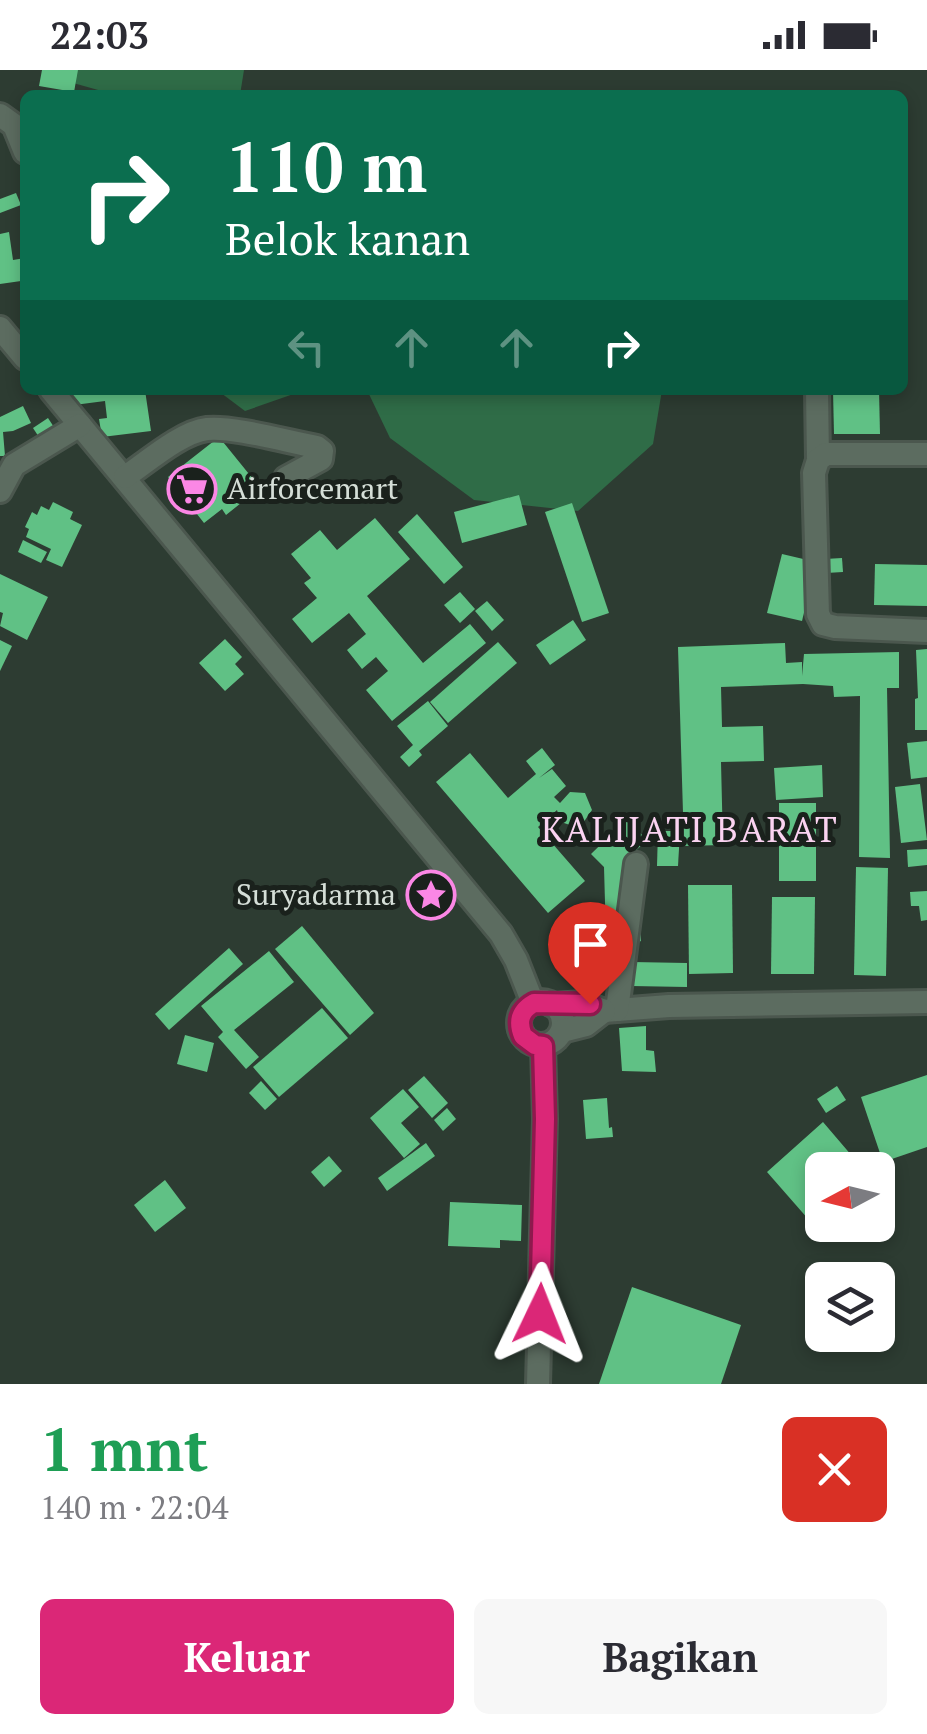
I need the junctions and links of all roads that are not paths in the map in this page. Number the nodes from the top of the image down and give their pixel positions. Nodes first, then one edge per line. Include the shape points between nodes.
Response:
1 (0, 115) edge
2 (20, 140) edge
3 (0, 328) edge
4 (20, 352) edge
5 (55, 395) edge
6 (817, 395) edge
7 (80, 425) junction
8 (927, 454) edge
9 (818, 460) junction
10 (125, 478) junction
11 (286, 478) dead end
12 (0, 492) edge
13 (927, 631) edge
14 (636, 864) dead end
15 (927, 1002) edge
16 (543, 1004) junction
17 (611, 1010) junction
18 (552, 1038) junction
19 (538, 1384) edge

1 - 2 street
3 - 4 street
5 - 7 street
6 - 9 street
7 - 10 street
7 - 12 street via 14,466
8 - 9 street via 826,454
9 - 13 street via 823,624
10 - 11 street via 204,429 322,452 321,459
10 - 16 street via 502,934
14 - 17 street
15 - 17 street
16 - 17 street via 584,1002
16 - 18 street via 563,1019
16 - 18 street via 522,1013 520,1028 528,1041
17 - 18 street
18 - 19 street

